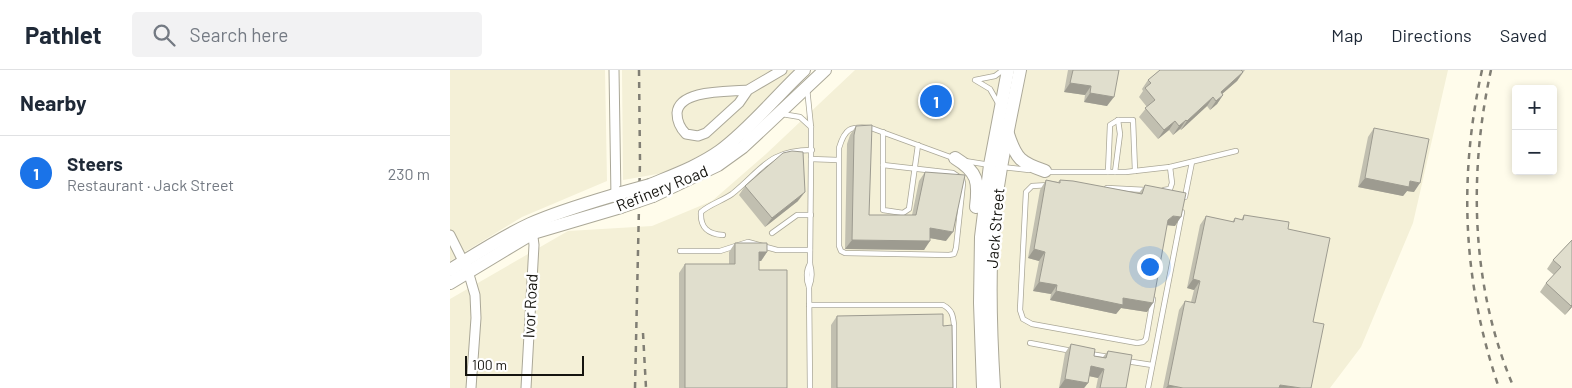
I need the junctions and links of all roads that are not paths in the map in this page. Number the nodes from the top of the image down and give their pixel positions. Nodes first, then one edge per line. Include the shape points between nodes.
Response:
1 (614, 70) edge
2 (782, 70) edge
3 (825, 70) edge
4 (1003, 70) edge
5 (1008, 70) edge
6 (1020, 70) edge
7 (798, 72) edge
8 (807, 87) junction
9 (748, 90) junction
10 (776, 114) junction
11 (1000, 114) junction
12 (1118, 120) junction
13 (812, 127) junction
14 (883, 132) junction
15 (1007, 132) junction
16 (918, 145) junction
17 (812, 150) junction
18 (1236, 151) dead end
19 (955, 158) junction
20 (811, 159) junction
21 (838, 160) junction
22 (714, 161) junction
23 (1192, 162) junction
24 (883, 165) junction
25 (995, 166) junction
26 (1170, 167) junction
27 (915, 168) junction
28 (1135, 171) junction
29 (1045, 172) junction
30 (1108, 172) junction
31 (1115, 172) junction
32 (1059, 185) edge
33 (1098, 187) edge
34 (1184, 200) edge
35 (618, 201) junction
36 (1182, 210) edge
37 (811, 215) junction
38 (532, 228) junction
39 (772, 233) dead end
40 (450, 235) edge
41 (723, 235) dead end
42 (810, 250) junction
43 (680, 251) dead end
44 (466, 266) junction
45 (980, 267) junction
46 (450, 270) edge
47 (450, 283) edge
48 (1154, 294) edge
49 (809, 305) junction
50 (1030, 343) dead end
51 (1077, 352) edge
52 (1086, 353) edge
53 (1114, 358) edge
54 (1124, 360) edge
55 (1152, 366) junction
56 (471, 388) edge
57 (526, 388) edge
58 (810, 388) edge
59 (954, 388) edge
60 (983, 388) edge
61 (994, 388) edge
62 (1148, 388) edge

1 - 35 street
2 - 9 street
3 - 8 main road, Refinery Road
4 - 11 lane via 995,76 974,80 994,94
5 - 11 main road, Jack Street
6 - 15 main road, Jack Street
7 - 8 street
7 - 22 main road, Refinery Road via 719,151
8 - 10 main road, Refinery Road
8 - 13 lane
9 - 9 street via 739,103 706,133 692,136 678,125 677,112 687,98
10 - 13 lane via 800,117
10 - 22 main road, Refinery Road via 742,147
11 - 25 main road, Jack Street
12 - 28 lane via 1133,120
12 - 30 lane via 1110,125
12 - 31 lane via 1120,134
13 - 17 lane
14 - 16 lane
14 - 21 lane via 860,127 848,130 844,133
14 - 24 lane
15 - 25 main road, Jack Street
15 - 29 main road via 1019,159
16 - 19 lane
16 - 27 lane
17 - 20 lane
17 - 41 lane via 784,152 763,164 732,194 702,212 701,218 708,232
18 - 23 lane
19 - 25 lane
19 - 45 main road via 976,177 974,229
20 - 21 lane
20 - 37 lane
21 - 27 lane via 841,251 954,254 962,179 953,173
22 - 35 main road, Refinery Road, bridge via 684,171 652,190
23 - 26 lane
23 - 34 lane
24 - 27 lane
24 - 27 lane via 883,210 903,213 909,210
25 - 29 lane
25 - 45 main road, Jack Street via 981,237
25 - 61 main road, Jack Street via 991,303
26 - 28 lane
26 - 33 lane via 1170,189
28 - 31 lane
29 - 30 lane
30 - 31 lane
32 - 48 lane via 1032,186 1026,192 1020,310 1023,319 1032,324 1138,343 1146,339
35 - 38 main road, Refinery Road
36 - 55 lane
37 - 39 lane via 797,216
37 - 42 lane
38 - 44 main road, Refinery Road
38 - 57 street, Ivor Road
40 - 44 street
42 - 43 lane via 777,250 748,242 720,251
42 - 49 lane via 807,268
44 - 46 main road, Refinery Road
44 - 47 main road, Refinery Road
44 - 56 street via 476,301
45 - 60 main road, Jack Street
49 - 58 lane
49 - 59 lane via 943,305 949,308 954,325
50 - 51 lane
52 - 53 lane
54 - 55 lane
55 - 62 lane

